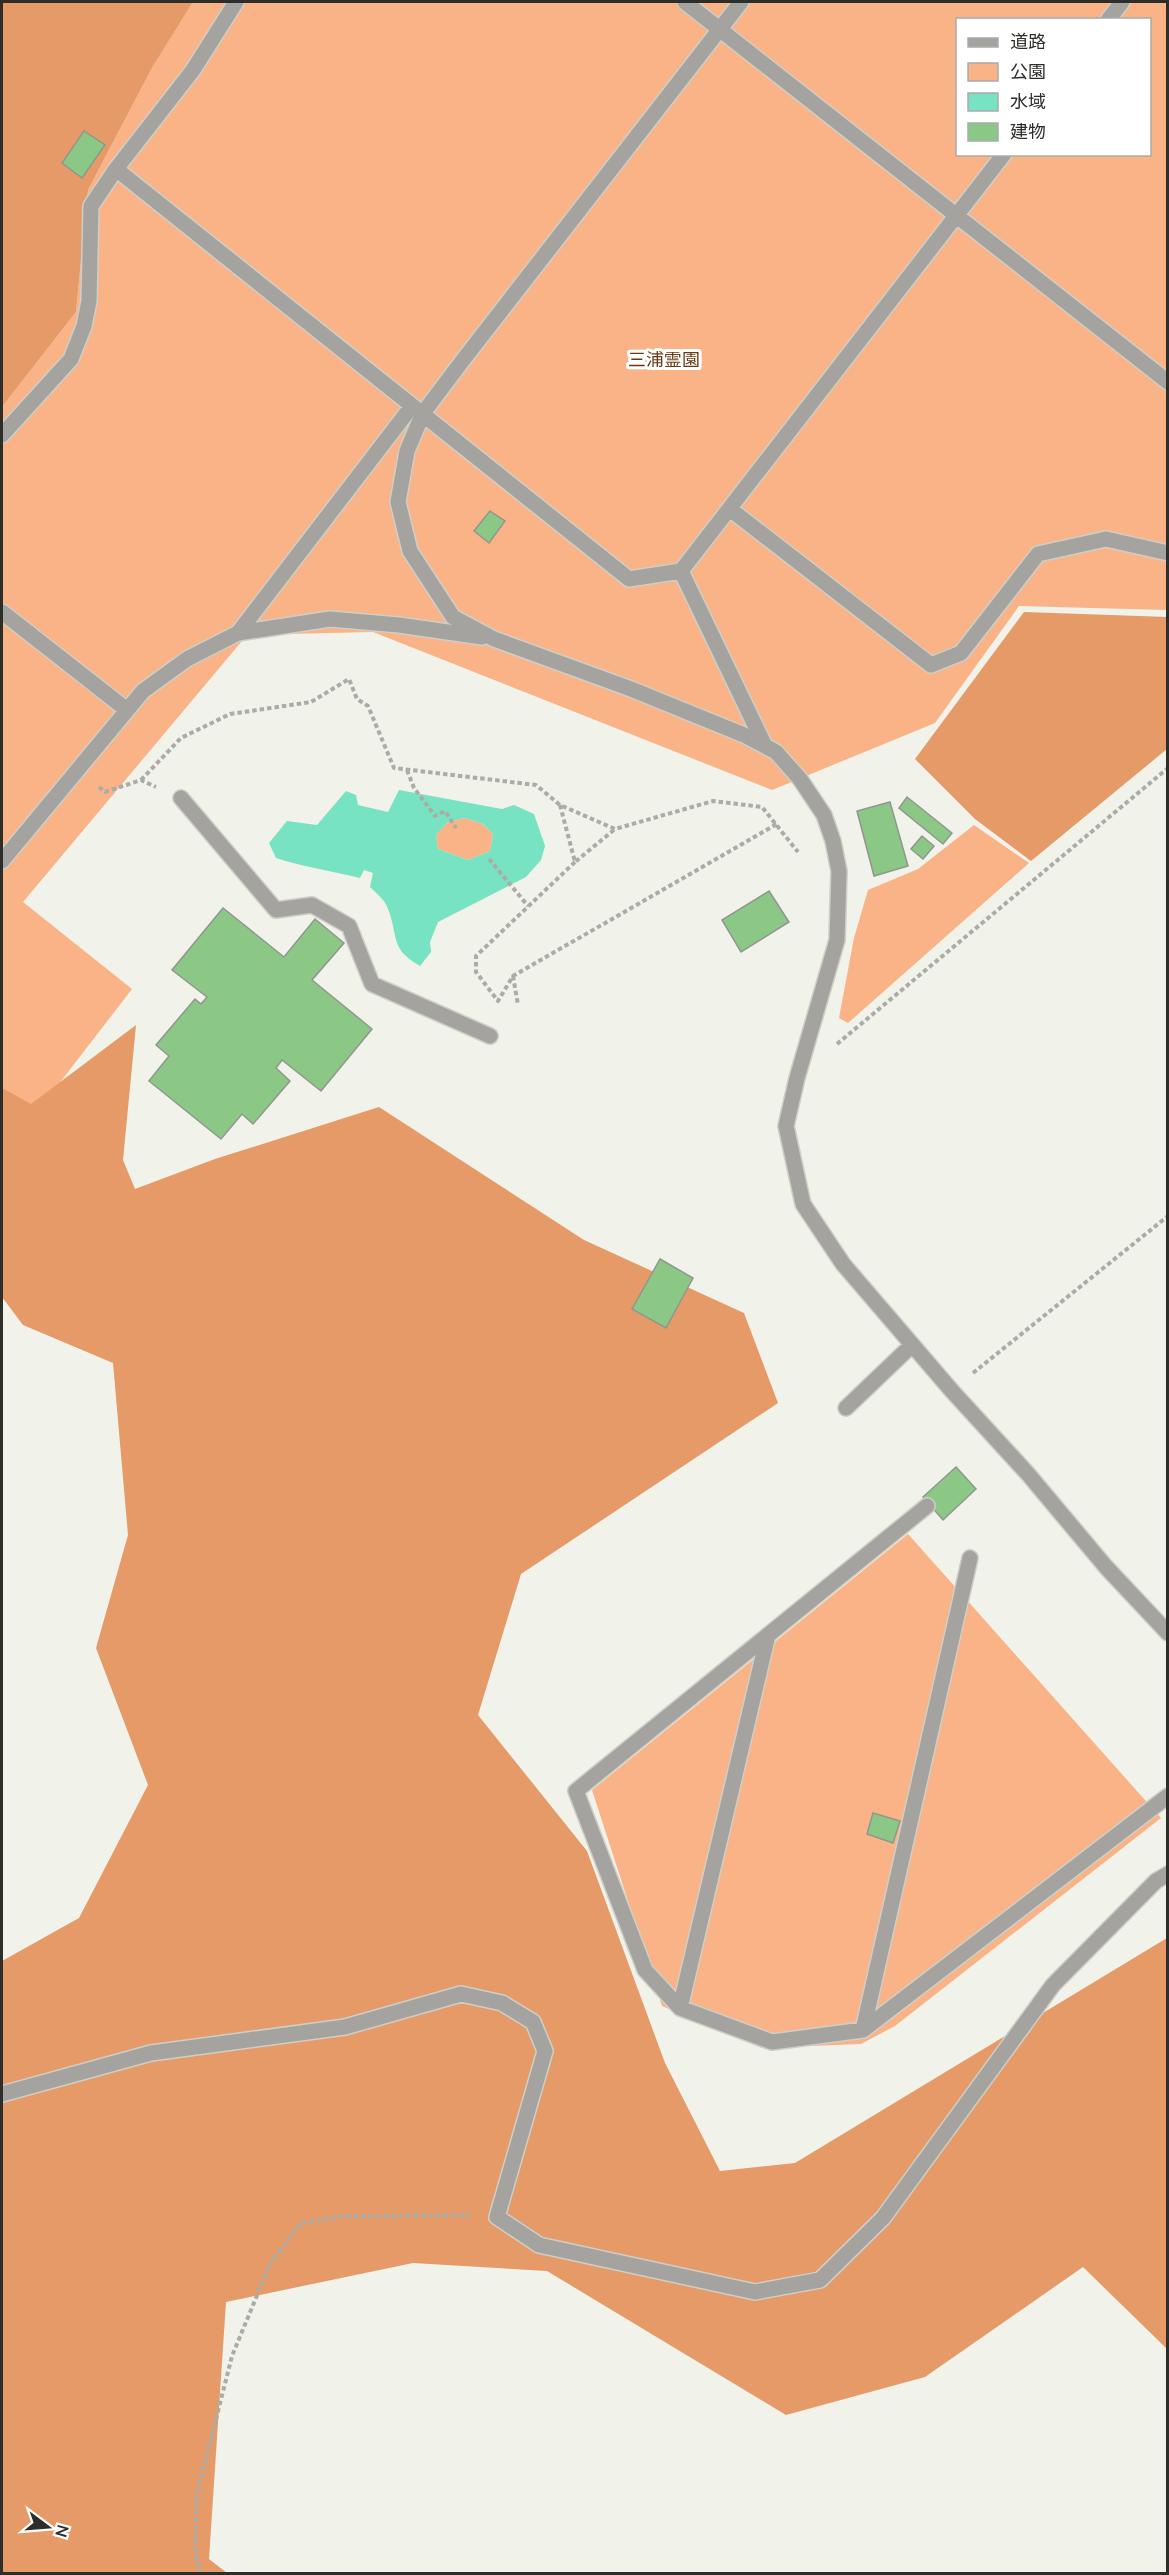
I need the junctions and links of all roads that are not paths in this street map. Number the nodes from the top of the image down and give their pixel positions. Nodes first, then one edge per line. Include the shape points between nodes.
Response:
1 (236, 2) edge
2 (685, 2) edge
3 (741, 2) edge
4 (1122, 2) edge
5 (1110, 18) edge
6 (720, 28) junction
7 (1002, 156) edge
8 (116, 169) junction
9 (957, 216) junction
10 (1167, 382) edge
11 (418, 410) junction
12 (2, 435) edge
13 (730, 509) junction
14 (1167, 553) edge
15 (681, 571) junction
16 (2, 612) edge
17 (238, 633) junction
18 (494, 639) junction
19 (127, 710) junction
20 (765, 746) junction
21 (181, 798) road end
22 (2, 861) edge
23 (490, 1036) dead end
24 (912, 1345) junction
25 (846, 1408) dead end
26 (927, 1506) dead end
27 (970, 1558) dead end
28 (1167, 1633) edge
29 (768, 1635) junction
30 (1167, 1796) edge
31 (1167, 1874) edge
32 (681, 2008) junction
33 (862, 2030) junction
34 (2, 2094) edge

1 - 8 street via 193,70
2 - 6 street
3 - 6 street
4 - 5 street
6 - 9 street
6 - 11 street via 463,360
7 - 9 street
8 - 11 street
8 - 12 street via 91,206 88,301 84,326 71,359
9 - 10 street
9 - 13 street
11 - 15 street via 629,579
11 - 17 street
11 - 18 street via 398,502 410,551 453,616
13 - 14 street via 931,665 961,653 1038,554 1106,539
13 - 15 street
15 - 20 street
16 - 19 street
17 - 18 street via 330,619 399,624
17 - 19 street via 187,659 143,691
18 - 20 street via 631,689
19 - 22 street
20 - 24 street via 776,752 800,779 824,815 839,872 837,940 786,1126 803,1204 843,1264
21 - 23 street via 276,910 312,905 349,926 372,984
24 - 25 street
24 - 28 street
26 - 29 street
27 - 33 street
29 - 32 street
29 - 32 street via 576,1791 645,1970
30 - 33 street
31 - 34 street via 1053,1985 883,2218 820,2280 755,2292 539,2245 497,2217 545,2051 533,2022 502,2003 461,1994 345,2027 151,2053
32 - 33 street via 772,2042

